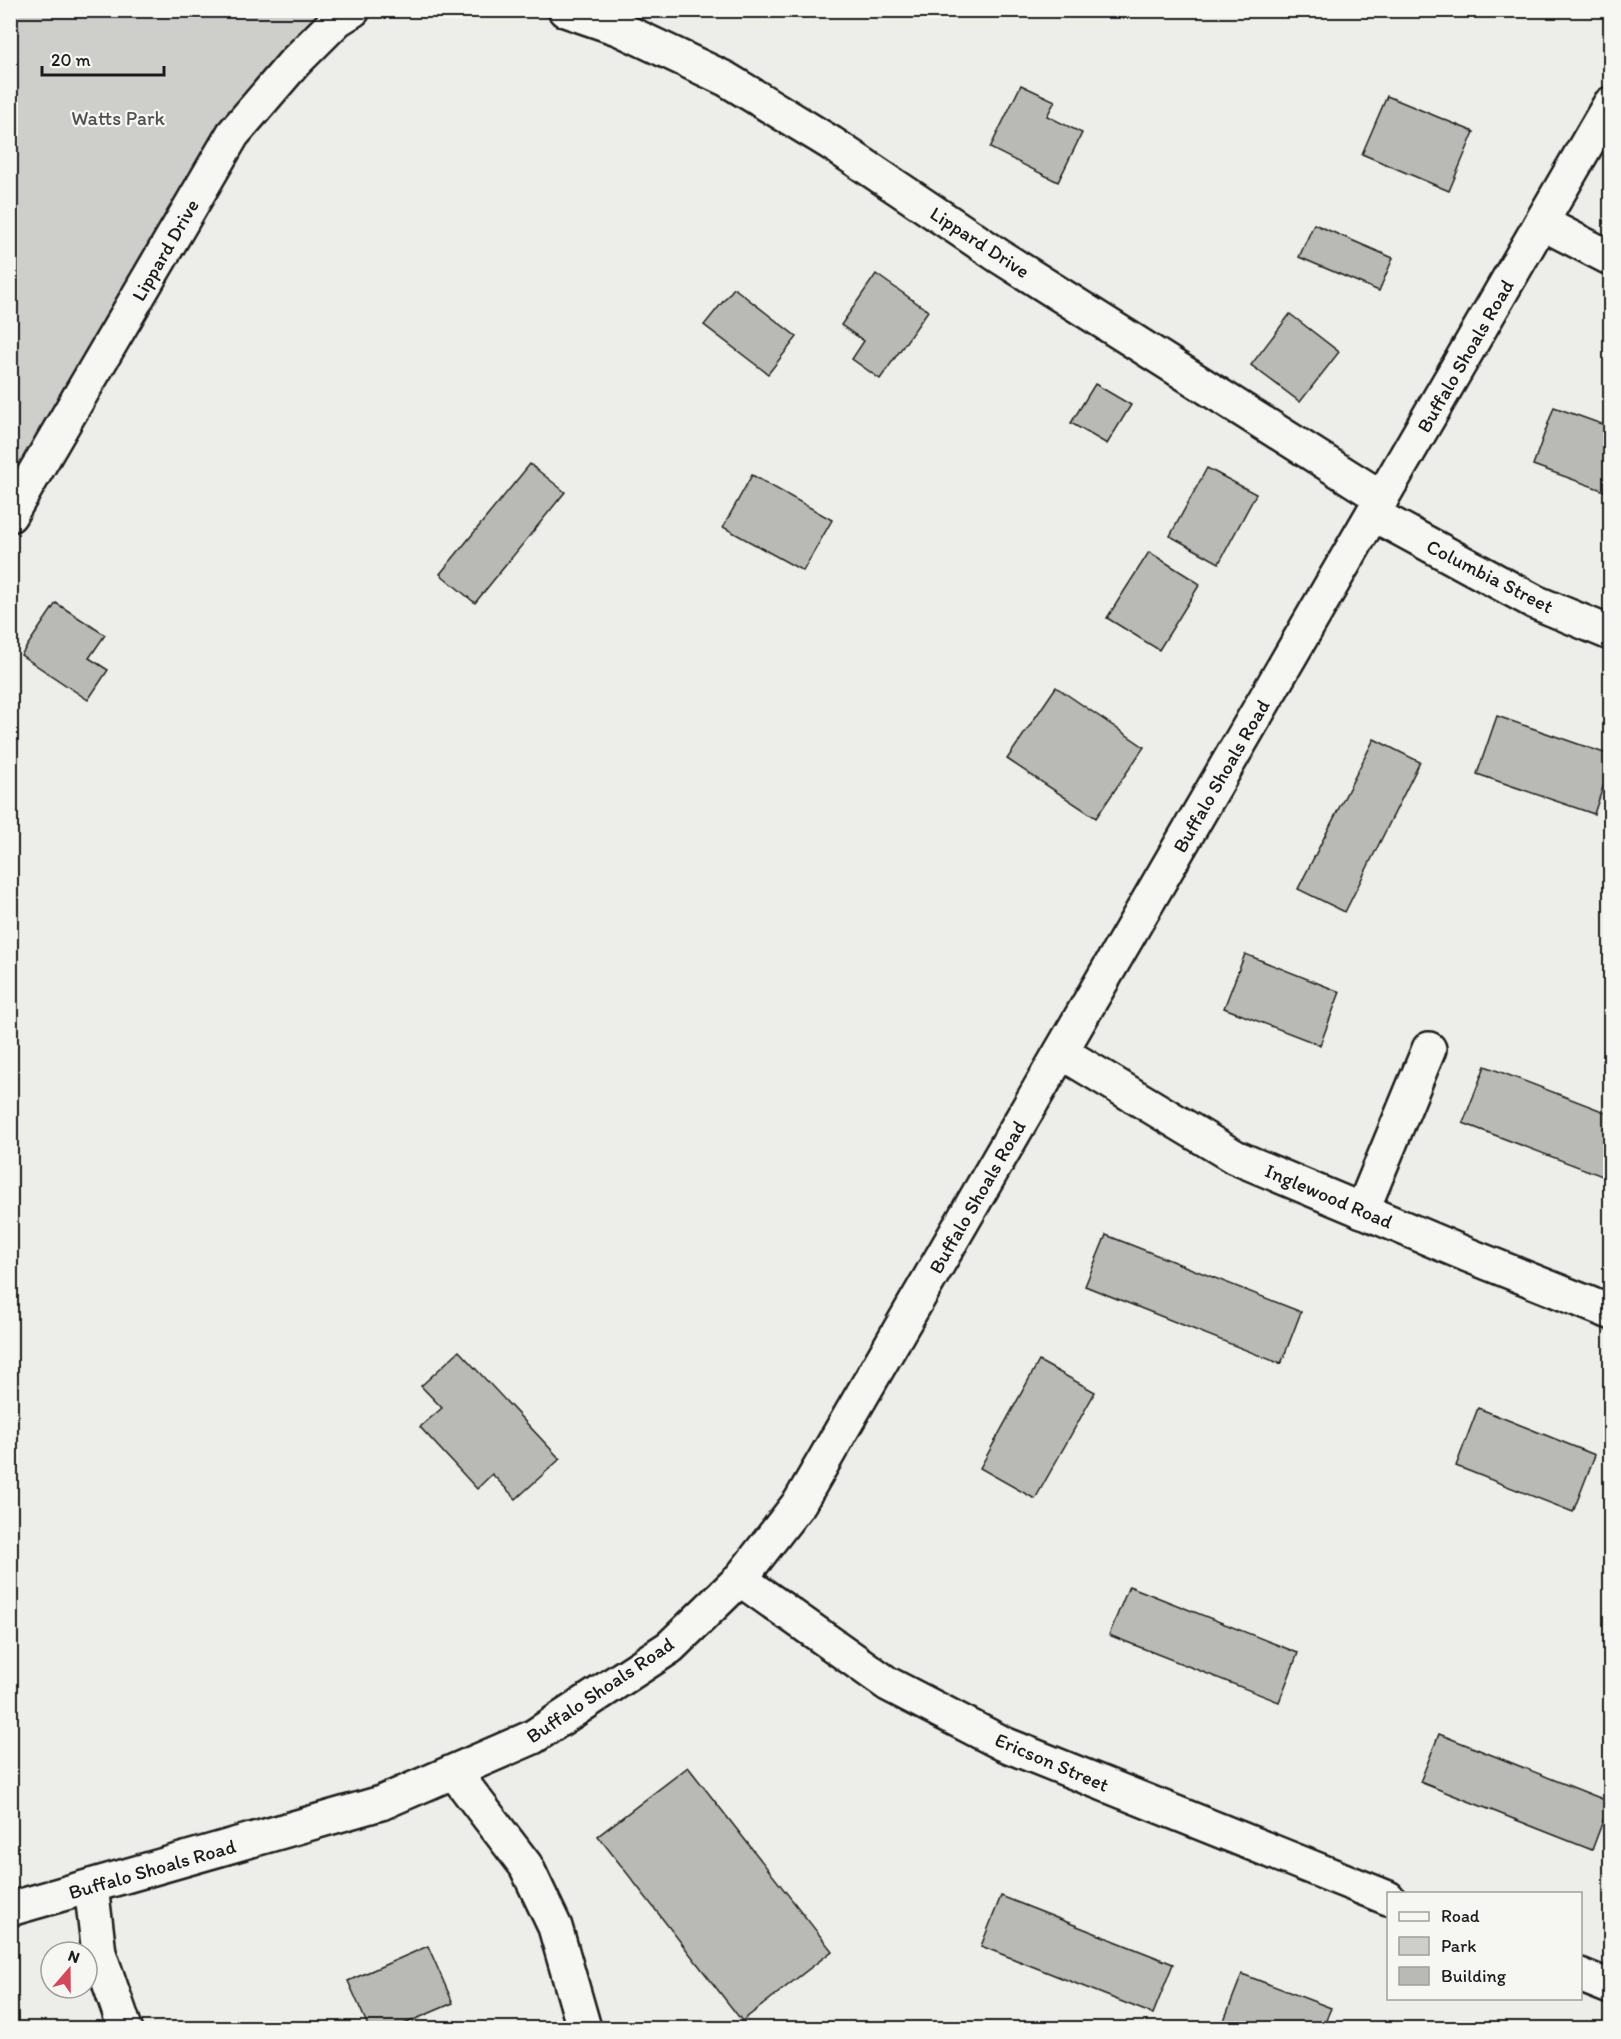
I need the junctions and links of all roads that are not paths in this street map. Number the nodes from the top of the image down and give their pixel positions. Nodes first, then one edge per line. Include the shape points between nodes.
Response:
1 (353, 10) edge
2 (565, 10) edge
3 (1611, 104) edge
4 (1542, 223) junction
5 (1611, 258) edge
6 (1377, 506) junction
7 (10, 515) edge
8 (1611, 633) edge
9 (1429, 1049) dead end
10 (1061, 1052) junction
11 (1362, 1211) junction
12 (1611, 1312) edge
13 (740, 1580) junction
14 (454, 1772) junction
15 (92, 1886) junction
16 (1387, 1897) edge
17 (10, 1909) edge
18 (1582, 1975) edge
19 (1611, 1987) edge
20 (125, 2028) edge
21 (584, 2028) edge

1 - 7 street, Lippard Drive via 337,20 294,63 233,135
2 - 6 street, Lippard Drive via 620,29 735,85 831,143
3 - 4 street, Buffalo Shoals Road
4 - 5 street
4 - 6 street, Buffalo Shoals Road
6 - 8 street, Columbia Street via 1534,602
6 - 10 street, Buffalo Shoals Road
9 - 11 street
10 - 11 street, Inglewood Road via 1235,1156
10 - 13 street, Buffalo Shoals Road via 800,1502
11 - 12 street, Inglewood Road
13 - 14 street, Buffalo Shoals Road via 670,1647 533,1737
13 - 16 street, Ericson Street via 888,1684 1004,1744
14 - 15 street, Buffalo Shoals Road via 381,1803
14 - 21 street via 526,1866 555,1927
15 - 17 street, Buffalo Shoals Road
15 - 20 street via 99,1953
18 - 19 street

